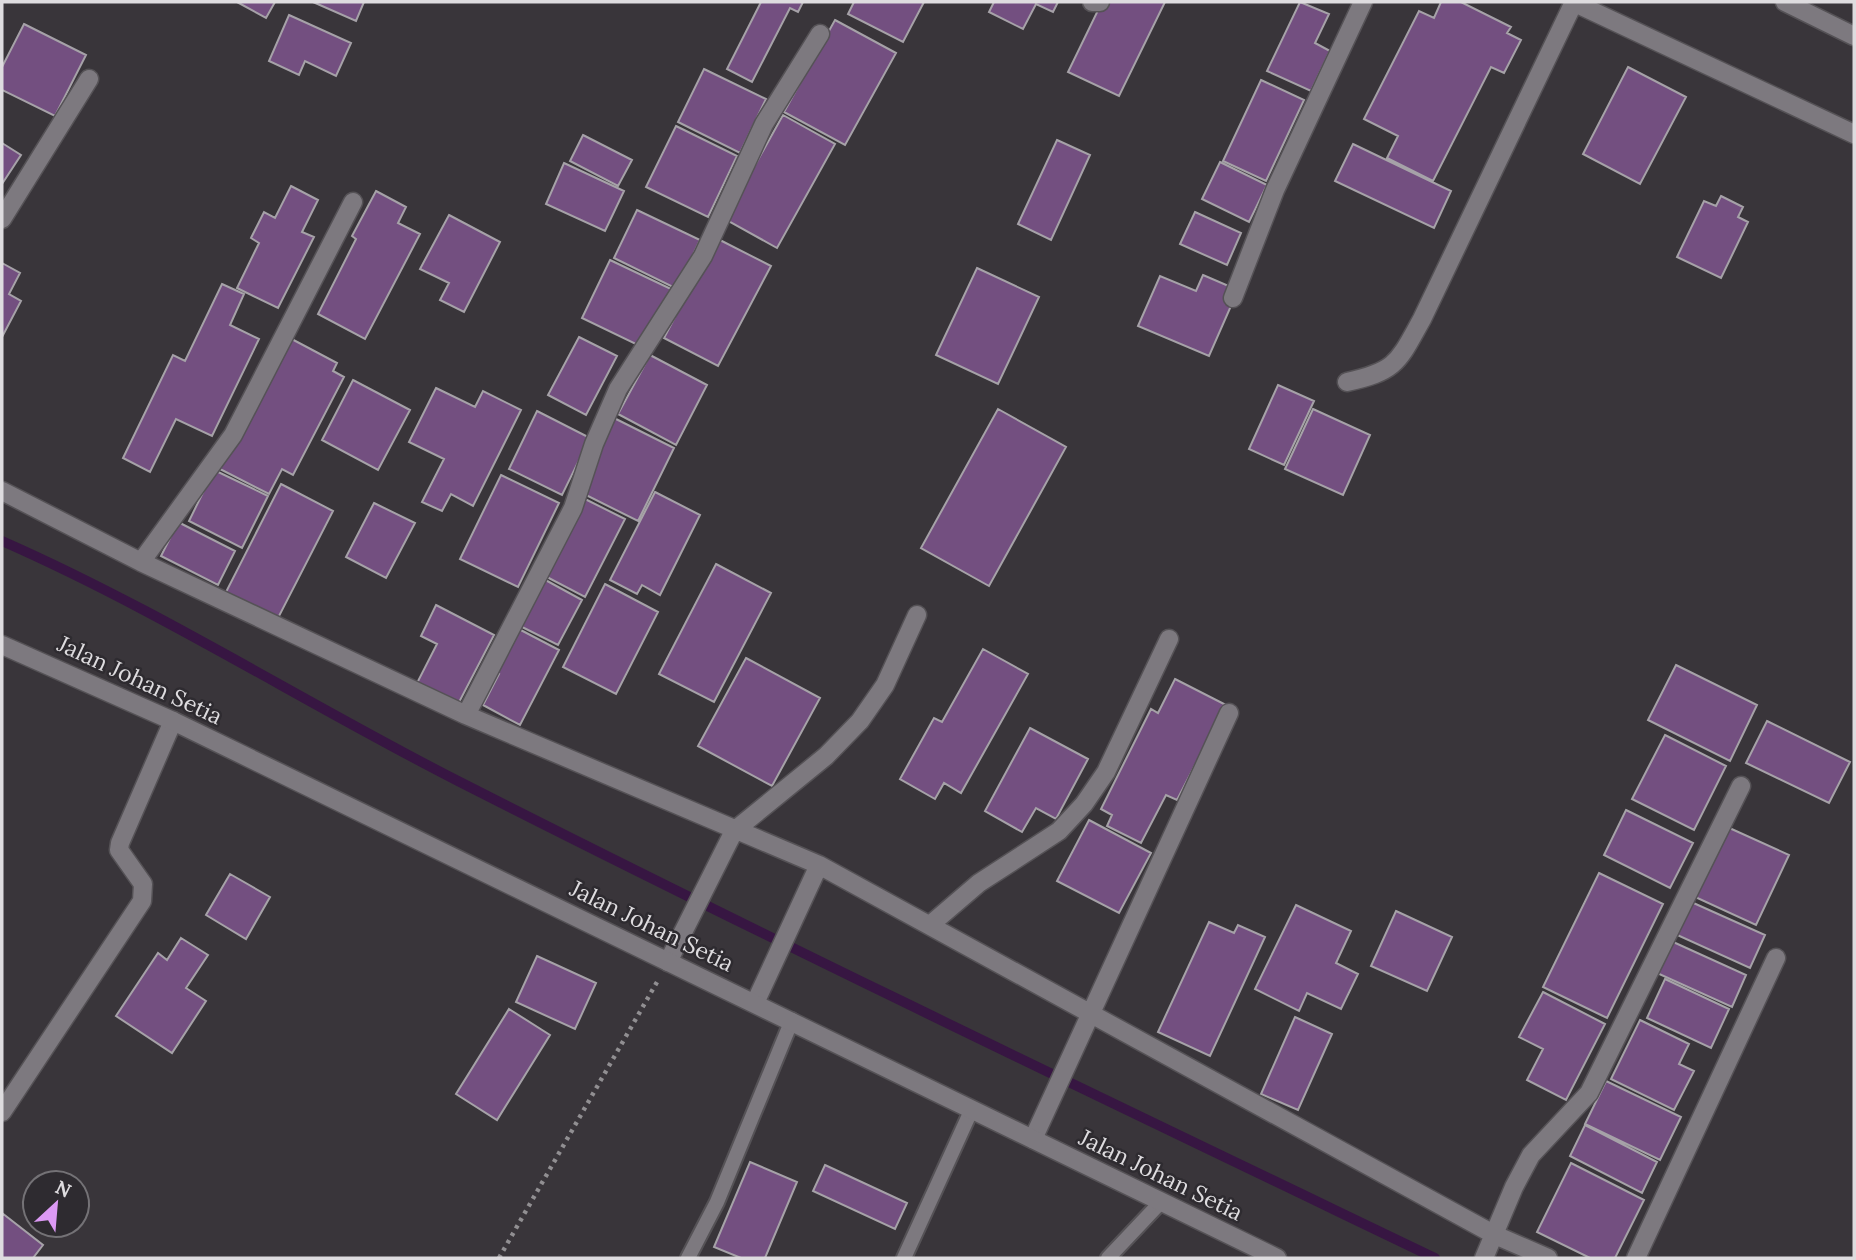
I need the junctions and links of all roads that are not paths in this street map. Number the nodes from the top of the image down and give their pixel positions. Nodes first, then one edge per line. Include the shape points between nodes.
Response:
1 (1092, 2) edge
2 (1100, 2) edge
3 (1363, 2) edge
4 (1574, 2) edge
5 (1785, 2) edge
6 (820, 34) dead end
7 (1854, 36) edge
8 (89, 79) dead end
9 (1854, 134) edge
10 (353, 202) dead end
11 (2, 219) edge
12 (1233, 298) dead end
13 (1347, 382) dead end
14 (2, 491) edge
15 (141, 562) junction
16 (917, 615) dead end
17 (1169, 639) dead end
18 (2, 645) edge
19 (1229, 713) dead end
20 (466, 715) junction
21 (173, 721) junction
22 (1741, 786) dead end
23 (734, 831) junction
24 (819, 865) junction
25 (930, 925) junction
26 (1776, 958) dead end
27 (668, 962) junction
28 (755, 1003) junction
29 (1091, 1012) junction
30 (792, 1020) junction
31 (971, 1111) junction
32 (2, 1112) edge
33 (1033, 1139) junction
34 (1160, 1203) junction
35 (1495, 1235) junction
36 (1485, 1257) edge
37 (688, 1258) edge
38 (904, 1258) edge
39 (1108, 1258) edge
40 (1277, 1258) edge
41 (1548, 1258) edge
42 (1636, 1258) edge

1 - 2 street
3 - 12 street via 1275,190
4 - 9 street
4 - 13 street via 1399,361 1379,375
5 - 7 street
6 - 20 street via 764,124 703,256 618,389 573,508
8 - 11 street
10 - 15 street via 233,435
14 - 15 street
15 - 20 street
16 - 23 street via 885,685 860,721 826,756
17 - 25 street via 1106,772 1084,804 1059,831 979,883
18 - 21 street, Jalan Johan Setia
19 - 29 street
20 - 23 street
21 - 27 street, Jalan Johan Setia
21 - 32 street via 120,843 119,850 143,884 142,901
22 - 35 street via 1589,1093 1531,1155
23 - 24 street
23 - 27 street
24 - 25 street
24 - 28 street
25 - 29 street
26 - 42 street
27 - 28 street, Jalan Johan Setia
28 - 30 street, Jalan Johan Setia
29 - 33 street
29 - 35 street
30 - 31 street, Jalan Johan Setia
30 - 37 lane via 717,1202
31 - 33 street, Jalan Johan Setia
31 - 38 lane
33 - 34 street, Jalan Johan Setia
34 - 39 lane
34 - 40 street, Jalan Johan Setia
35 - 36 street
35 - 41 street

